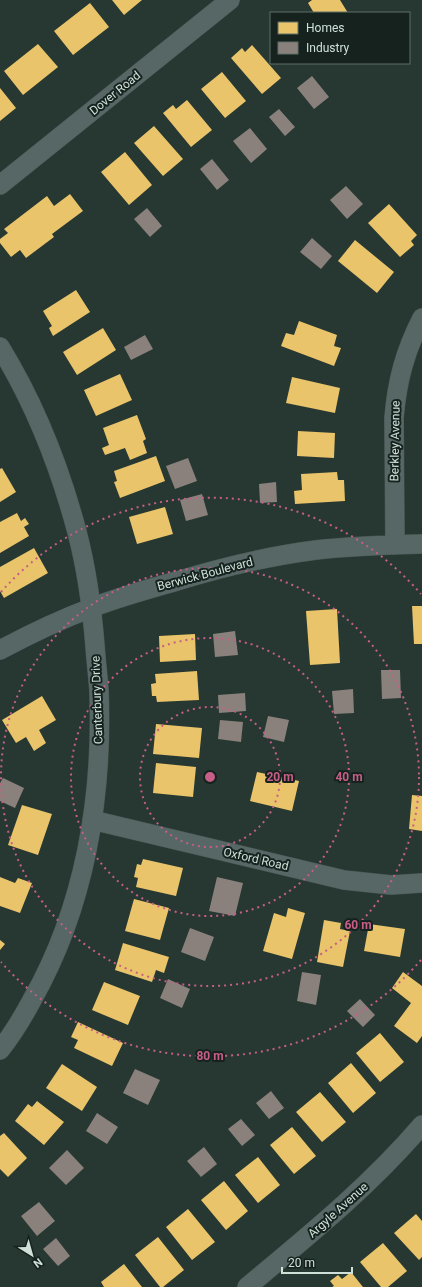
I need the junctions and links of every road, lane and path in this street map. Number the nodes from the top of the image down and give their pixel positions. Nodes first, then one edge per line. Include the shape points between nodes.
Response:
1 (230, 0) edge
2 (0, 185) edge
3 (422, 318) edge
4 (0, 347) edge
5 (422, 544) edge
6 (395, 545) junction
7 (92, 608) junction
8 (0, 650) edge
9 (92, 820) junction
10 (422, 884) edge
11 (0, 1050) edge
12 (422, 1125) edge
13 (247, 1287) edge

1 - 2 street, Dover Road
3 - 6 street, Berkley Avenue via 404,358 395,397
4 - 7 street, Canterbury Drive via 24,391 66,492 78,534
5 - 6 street, Berwick Boulevard
6 - 7 street, Berwick Boulevard via 316,550 250,562 124,596
7 - 8 street, Berwick Boulevard via 64,618
7 - 9 street, Canterbury Drive via 99,690 99,736
9 - 10 street, Oxford Road via 344,880 391,885
9 - 11 street, Canterbury Drive via 85,860 66,927 42,983
12 - 13 street, Argyle Avenue via 352,1198

